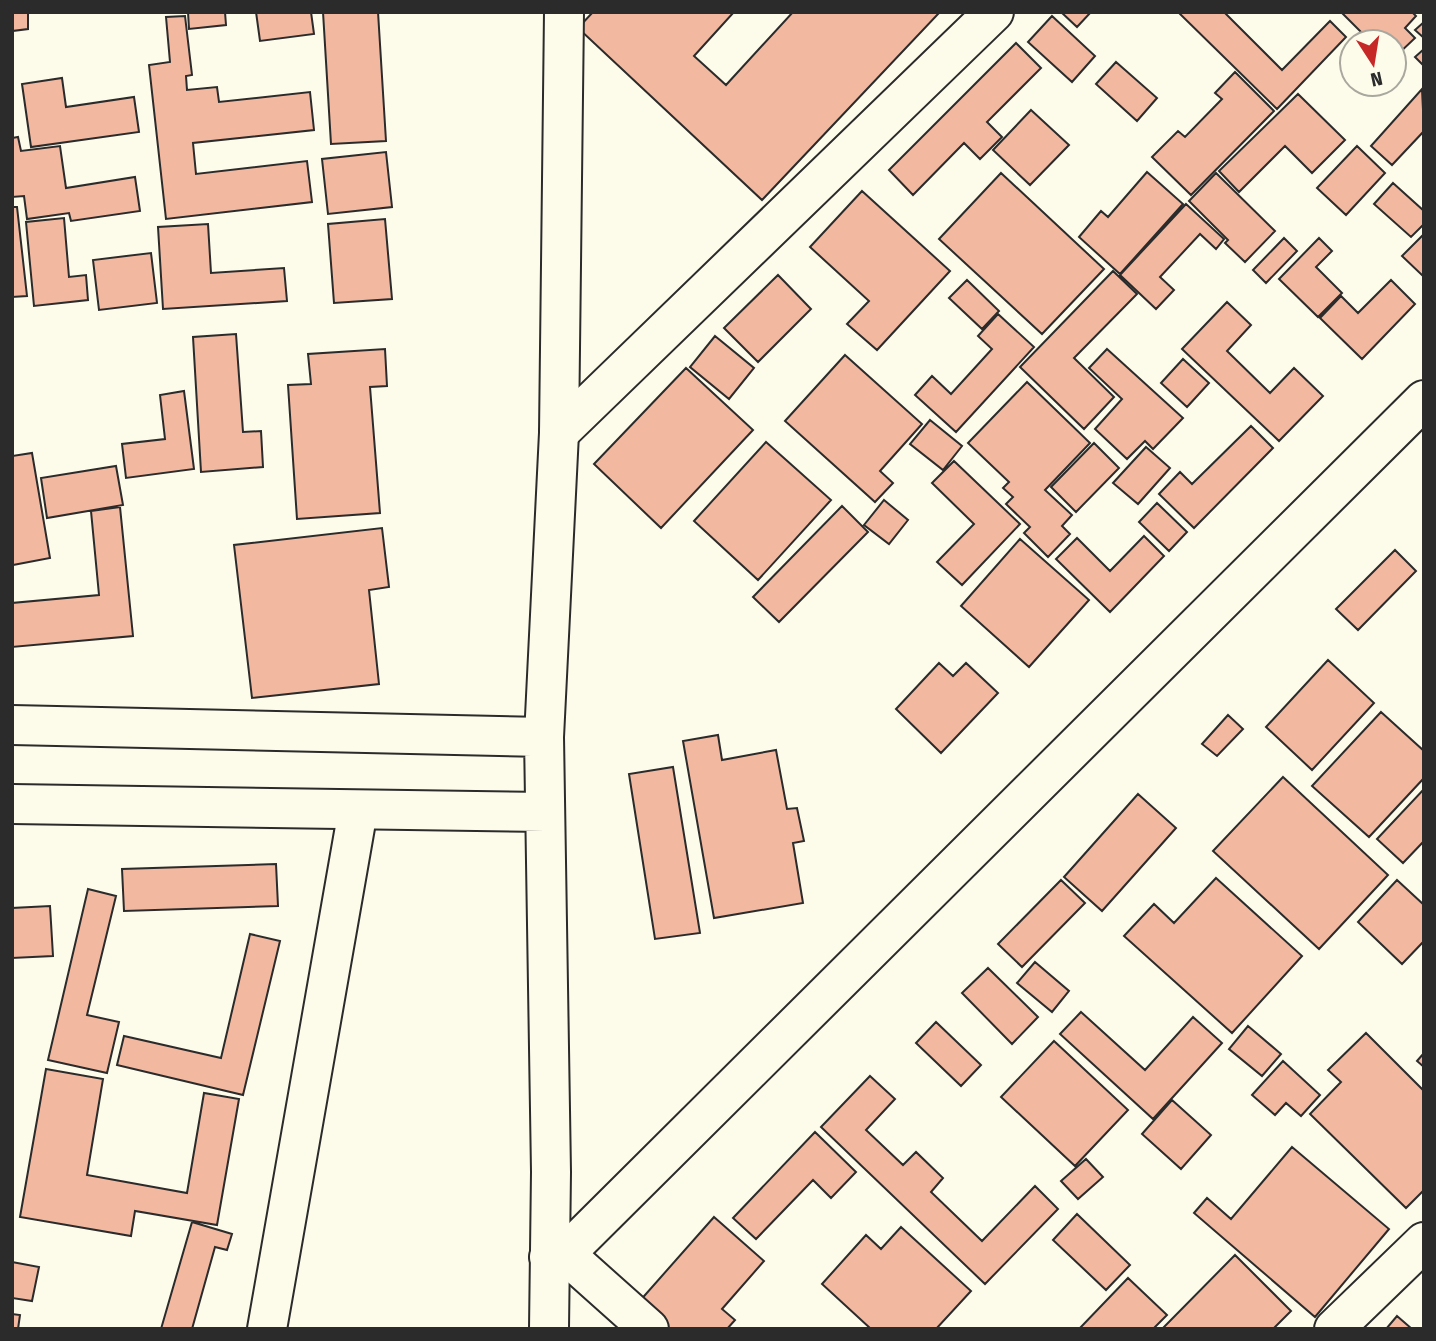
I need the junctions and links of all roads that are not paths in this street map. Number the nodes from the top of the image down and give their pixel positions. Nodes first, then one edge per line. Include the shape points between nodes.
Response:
1 (564, 12) edge
2 (977, 18) edge
3 (1424, 400) edge
4 (559, 433) junction
5 (12, 725) edge
6 (544, 737) junction
7 (12, 804) edge
8 (358, 810) junction
9 (545, 812) junction
10 (1424, 1242) edge
11 (557, 1256) junction
12 (267, 1329) edge
13 (549, 1329) edge
14 (649, 1329) edge
15 (1334, 1329) edge

1 - 4 street
2 - 4 street
3 - 11 street
4 - 6 street
5 - 6 street
6 - 9 street
7 - 8 street
8 - 9 street
8 - 12 street
9 - 11 street via 551,1172
10 - 15 street
11 - 13 street
11 - 14 street

